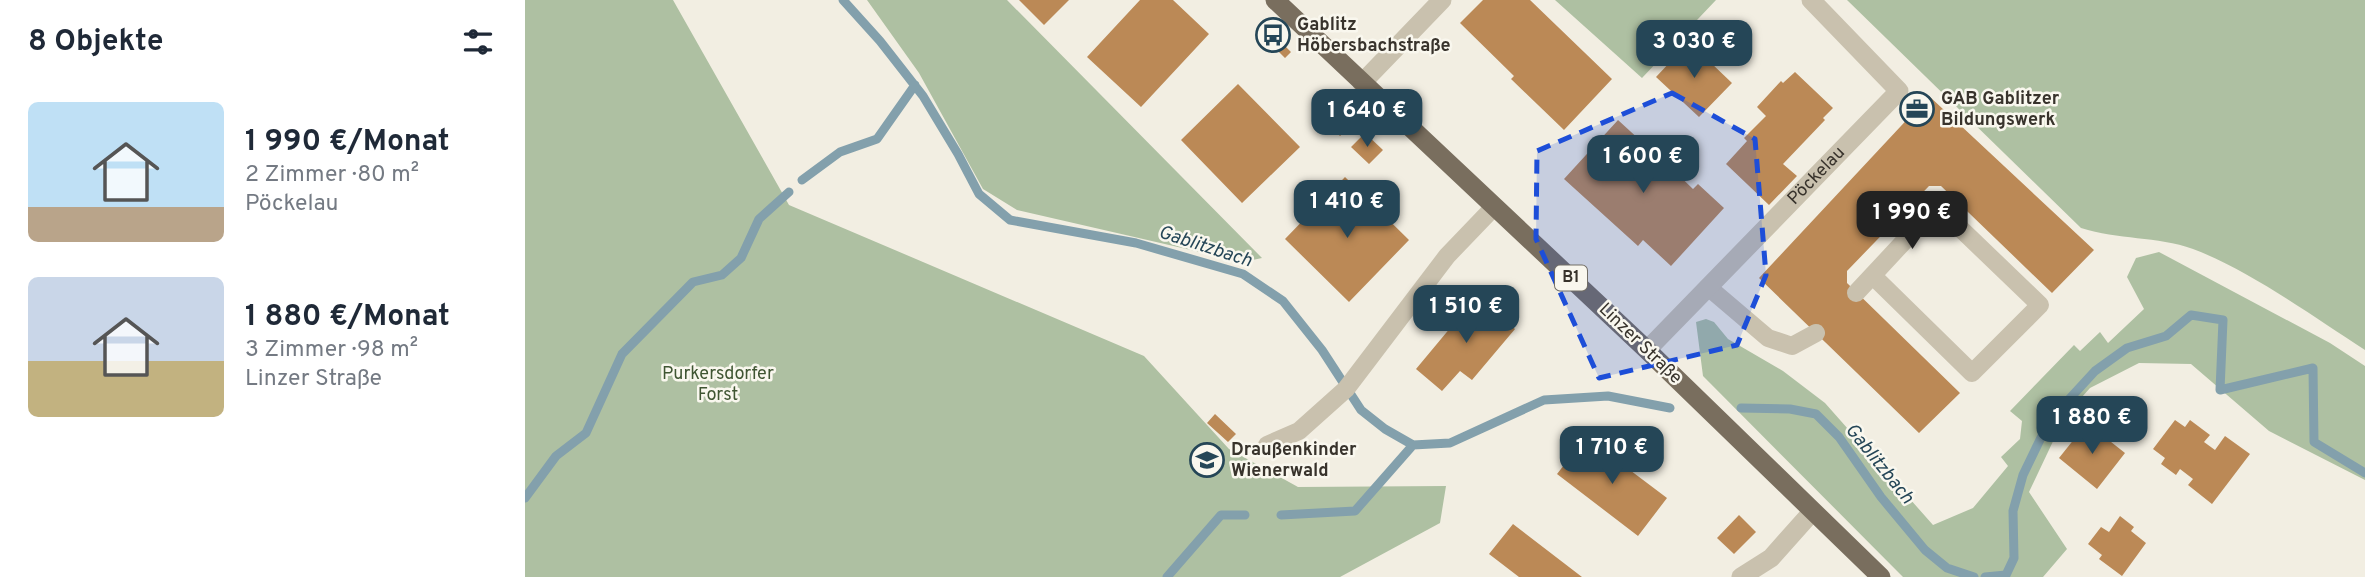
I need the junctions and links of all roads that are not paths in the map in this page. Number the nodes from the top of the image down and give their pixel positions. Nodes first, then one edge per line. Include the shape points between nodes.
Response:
1 (1275, 0) edge
2 (1441, 0) edge
3 (1811, 0) edge
4 (1362, 83) junction
5 (1494, 207) junction
6 (1873, 276) junction
7 (1708, 286) junction
8 (1856, 293) dead end
9 (1816, 333) dead end
10 (1647, 350) junction
11 (1267, 445) dead end
12 (1812, 512) junction
13 (1741, 577) edge
14 (1881, 577) edge

1 - 4 main road, Linzer Straße / B1
2 - 4 street
3 - 7 street, Pöckelau via 1899,91
4 - 5 main road, Linzer Straße / B1
5 - 10 main road, Linzer Straße / B1
5 - 11 lane via 1447,256 1340,395 1299,431
6 - 6 lane via 1972,373 2040,305 1937,205
6 - 8 lane
7 - 9 lane via 1768,338 1792,346
7 - 10 street, Pöckelau
10 - 12 main road, Linzer Straße / B1
12 - 13 street via 1771,558
12 - 14 main road, Linzer Straße / B1

